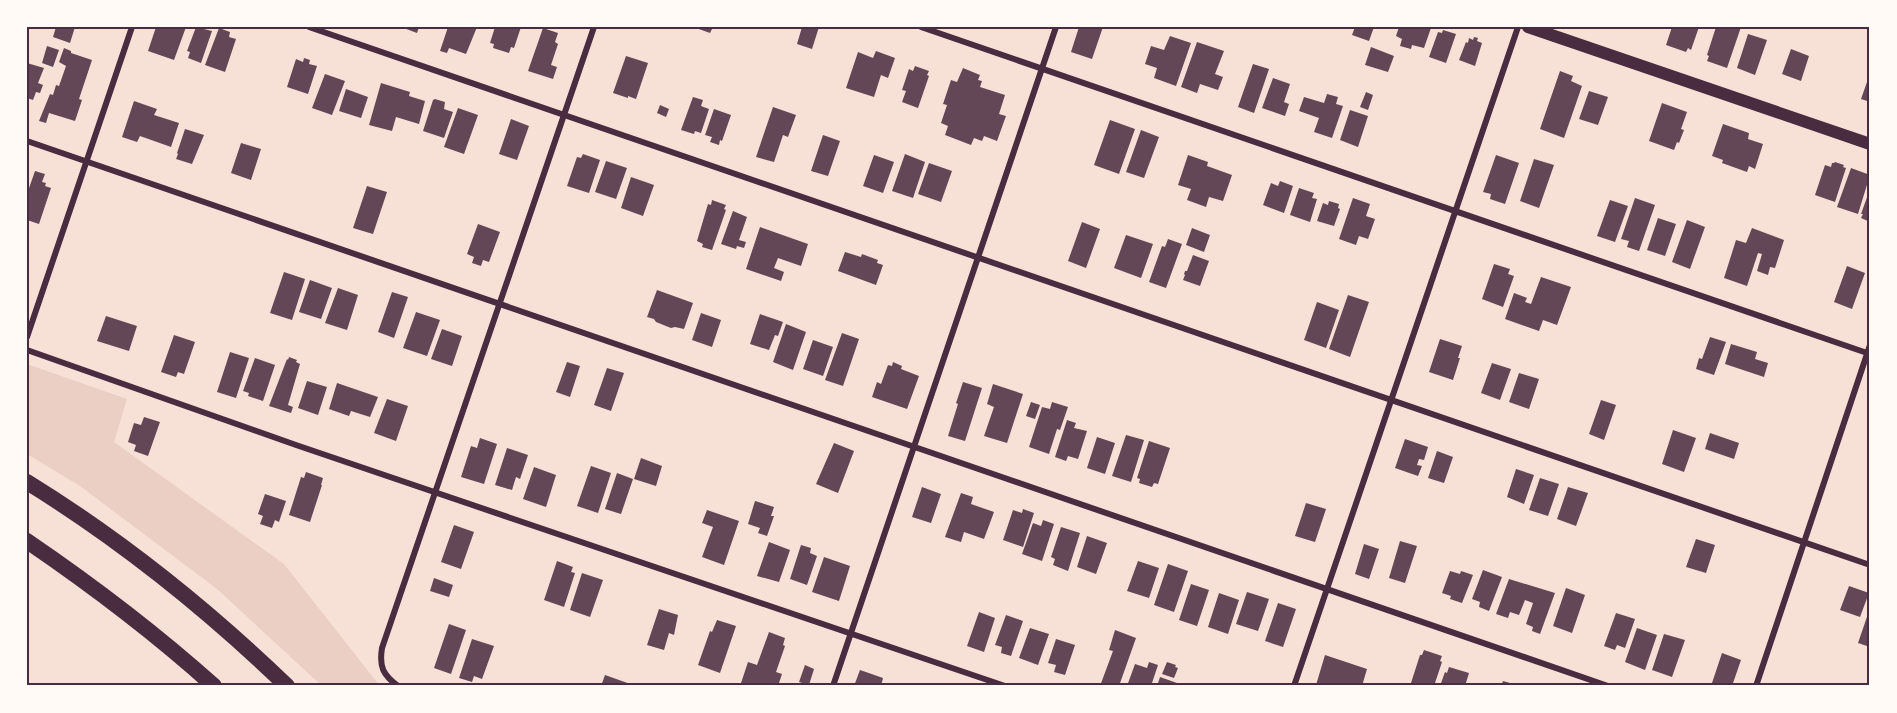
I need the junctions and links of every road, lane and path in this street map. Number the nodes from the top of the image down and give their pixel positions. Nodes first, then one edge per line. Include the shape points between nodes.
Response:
1 (132, 27) edge
2 (309, 27) edge
3 (594, 27) edge
4 (921, 27) edge
5 (1056, 27) edge
6 (1518, 27) edge
7 (1528, 27) edge
8 (1041, 68) junction
9 (564, 115) junction
10 (27, 141) edge
11 (1870, 144) edge
12 (86, 161) junction
13 (1455, 211) junction
14 (977, 257) junction
15 (501, 304) junction
16 (27, 337) edge
17 (1870, 345) edge
18 (27, 350) edge
19 (1869, 353) edge
20 (1391, 400) junction
21 (913, 446) junction
22 (27, 482) edge
23 (435, 492) junction
24 (27, 542) edge
25 (1805, 543) junction
26 (1870, 565) edge
27 (1327, 588) junction
28 (851, 633) junction
29 (214, 686) edge
30 (287, 686) edge
31 (398, 686) edge
32 (833, 686) edge
33 (1005, 686) edge
34 (1293, 686) edge
35 (1608, 686) edge
36 (1756, 686) edge

1 - 12 street
2 - 9 street
3 - 9 street
4 - 8 street
5 - 8 street
6 - 13 street
7 - 11 main road
8 - 13 street
8 - 14 street
9 - 14 street
9 - 15 street
10 - 12 street
12 - 15 street
12 - 16 street
13 - 19 street
13 - 20 street
14 - 20 street
14 - 21 street
15 - 21 street
15 - 23 street
17 - 19 street
18 - 23 street
19 - 25 street
20 - 25 street
20 - 27 street
21 - 27 street
21 - 28 street
22 - 30 highway via 164,577
23 - 28 street
23 - 31 street via 382,648 382,670
24 - 29 highway via 143,624
25 - 26 street
25 - 36 street
27 - 34 street
27 - 35 street
28 - 32 street
28 - 33 street

